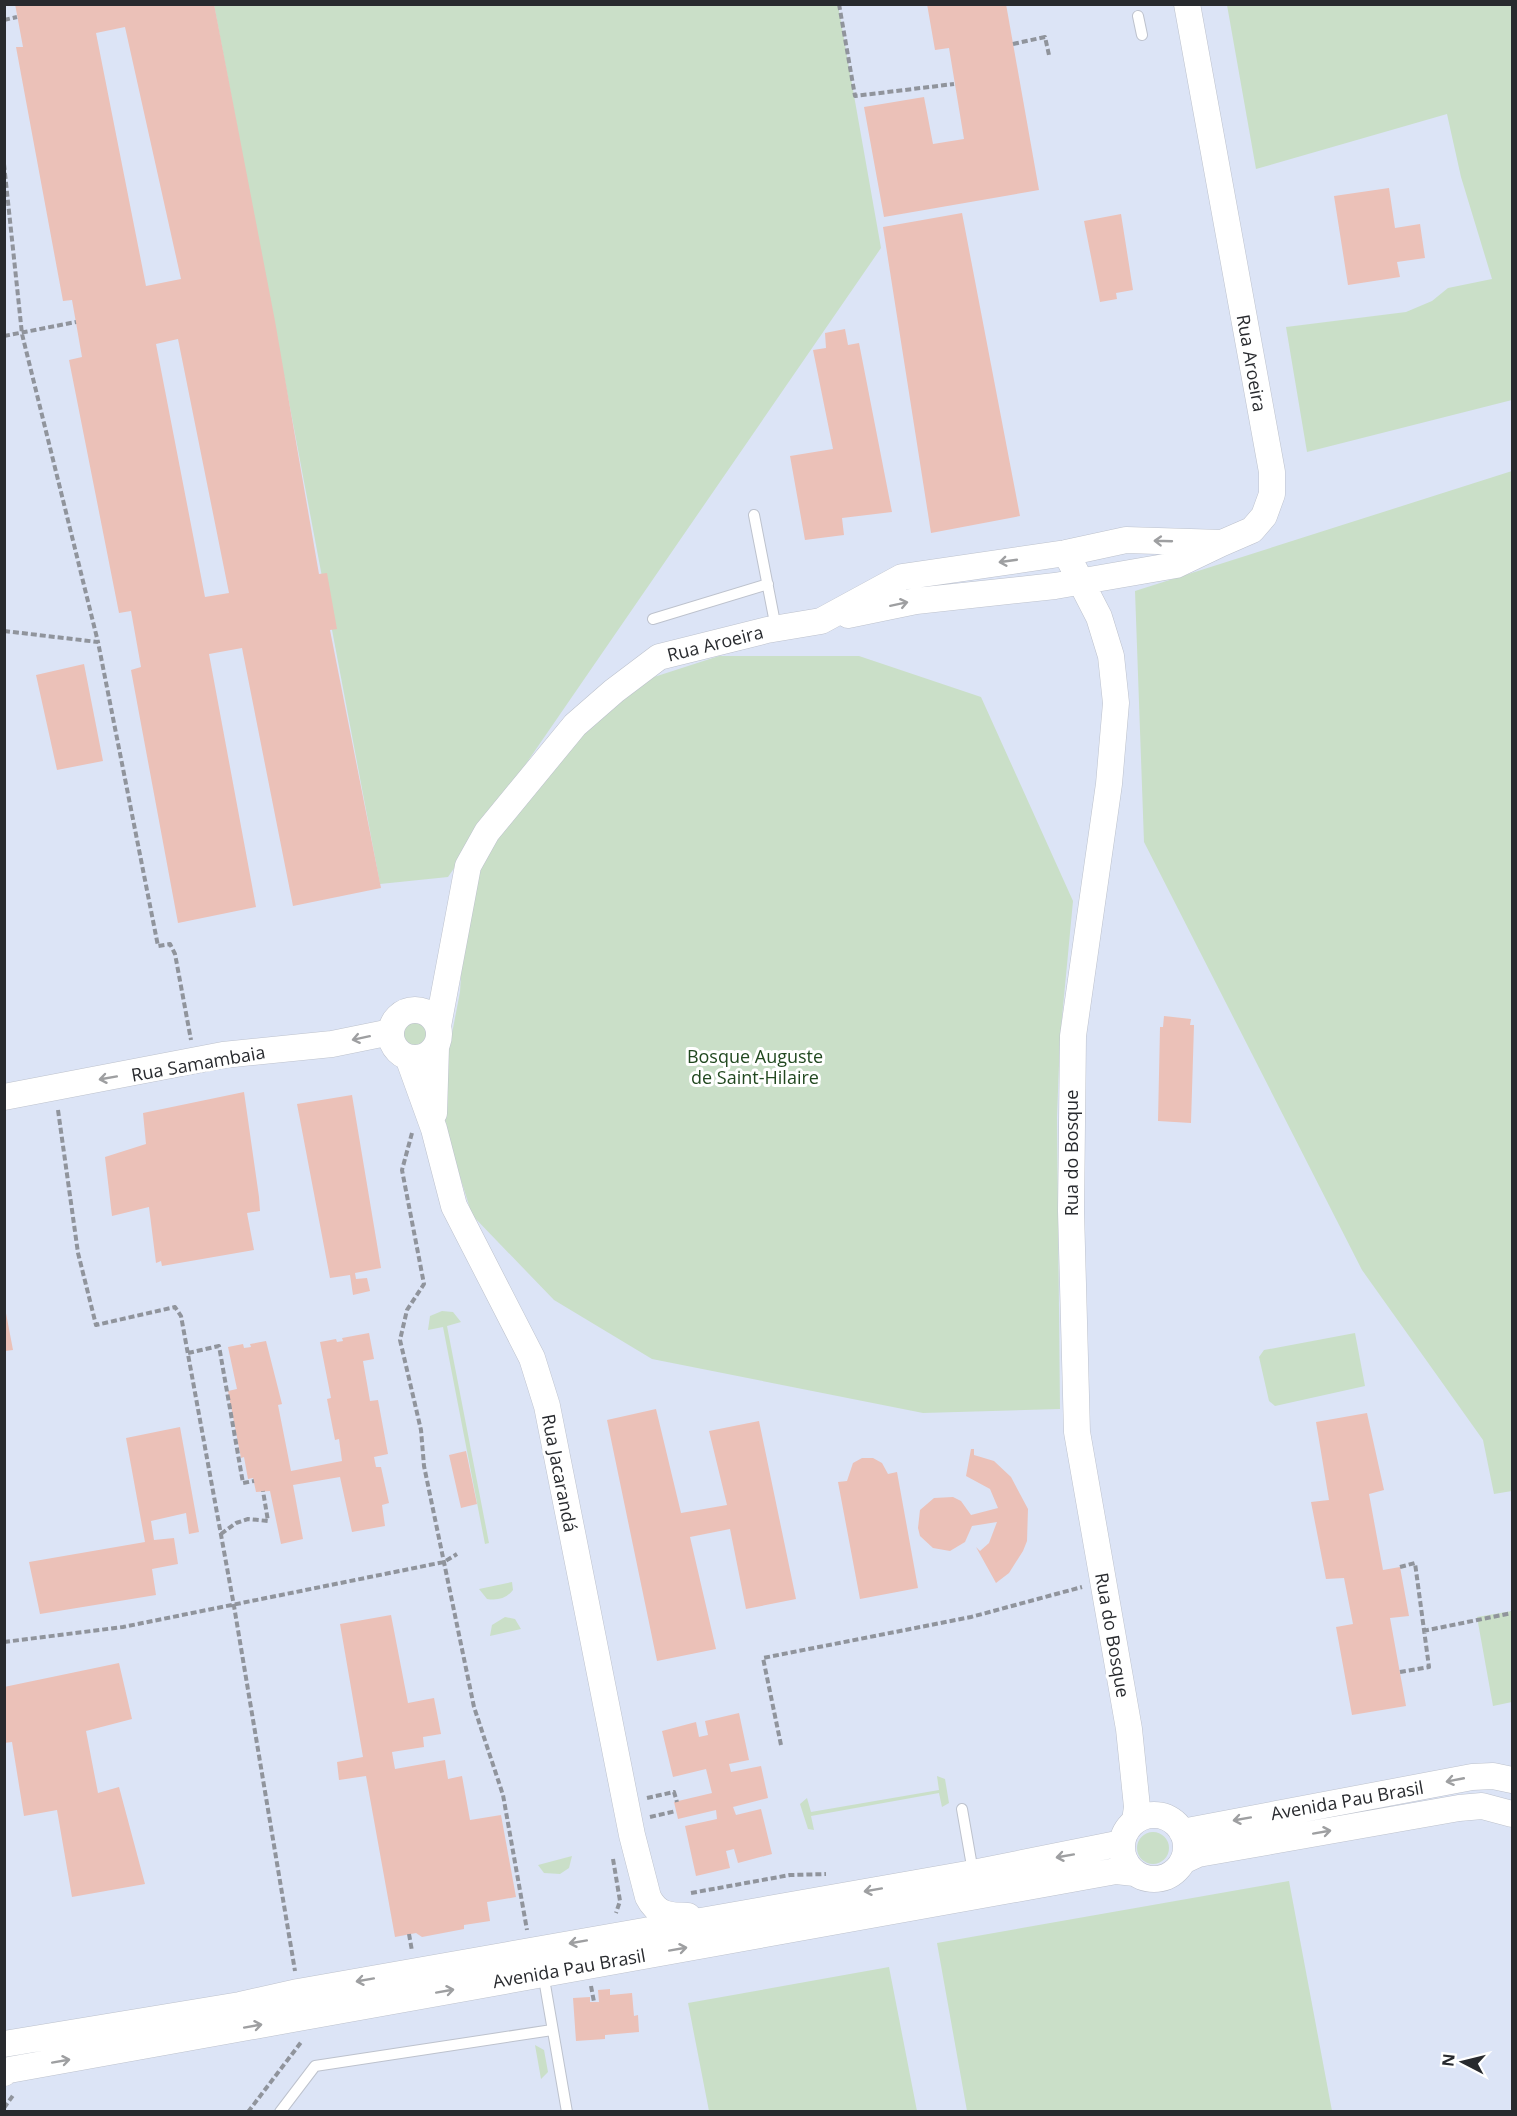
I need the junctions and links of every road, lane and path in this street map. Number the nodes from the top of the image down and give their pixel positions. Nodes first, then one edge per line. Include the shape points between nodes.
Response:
1 (839, 4) edge
2 (1187, 4) edge
3 (1138, 16) dead end
4 (17, 17) dead end
5 (4, 20) edge
6 (1142, 35) dead end
7 (1013, 44) dead end
8 (1049, 55) dead end
9 (954, 84) dead end
10 (4, 164) edge
11 (76, 322) dead end
12 (22, 334) junction
13 (4, 336) edge
14 (754, 515) dead end
15 (1222, 543) junction
16 (1066, 553) junction
17 (1079, 582) junction
18 (768, 584) junction
19 (653, 619) dead end
20 (821, 621) junction
21 (777, 628) junction
22 (4, 631) edge
23 (98, 642) junction
24 (431, 1028) junction
25 (392, 1032) junction
26 (408, 1057) junction
27 (194, 1062) junction
28 (4, 1097) edge
29 (57, 1103) dead end
30 (423, 1130) junction
31 (188, 1353) junction
32 (254, 1481) dead end
33 (264, 1491) dead end
34 (221, 1534) junction
35 (457, 1554) dead end
36 (444, 1562) junction
37 (1400, 1567) dead end
38 (1083, 1587) dead end
39 (234, 1605) junction
40 (1512, 1613) edge
41 (1423, 1631) junction
42 (4, 1642) edge
43 (1400, 1672) dead end
44 (781, 1745) dead end
45 (1512, 1780) edge
46 (640, 1800) dead end
47 (677, 1802) dead end
48 (962, 1809) dead end
49 (676, 1811) dead end
50 (1512, 1815) edge
51 (1137, 1827) junction
52 (641, 1829) junction
53 (1182, 1832) junction
54 (612, 1854) dead end
55 (1183, 1860) junction
56 (973, 1873) junction
57 (1135, 1873) junction
58 (832, 1874) dead end
59 (688, 1893) dead end
60 (723, 1916) junction
61 (612, 1926) junction
62 (539, 1929) dead end
63 (527, 1931) junction
64 (516, 1933) dead end
65 (409, 1934) dead end
66 (424, 1950) dead end
67 (412, 1952) junction
68 (401, 1954) dead end
69 (307, 1970) dead end
70 (295, 1972) junction
71 (543, 1972) junction
72 (283, 1974) dead end
73 (590, 1983) dead end
74 (594, 2002) dead end
75 (552, 2030) junction
76 (307, 2036) dead end
77 (4, 2044) edge
78 (4, 2073) edge
79 (248, 2112) edge
80 (280, 2112) edge
81 (567, 2112) edge

1 - 9 path via 855,96
2 - 15 street, Rua Aroeira via 1272,472 1272,494 1264,516 1252,530
3 - 6 lane
4 - 5 path
7 - 8 path via 1045,37
10 - 12 path
11 - 12 path
12 - 13 path
12 - 23 path
14 - 18 lane
15 -> 16 street, Rua Aroeira via 1126,540
15 - 17 street via 1176,565
16 - 17 street
16 -> 20 street, Rua Aroeira via 902,577
20 -> 17 street via 916,601
17 - 51 street, Rua do Bosque via 1099,616 1111,656 1116,703 1109,784 1073,1036 1071,1200 1077,1432 1129,1729 1150,1808
18 - 19 lane
18 - 21 lane
20 - 21 street, Rua Aroeira
21 - 24 street, Rua Aroeira via 659,657 576,725 487,832 468,866 452,960
22 - 23 path
23 - 27 path via 158,946 170,944 175,954
24 - 25 street via 405,1012 398,1017
24 - 26 street via 423,1057
24 - 30 street, Rua Aroeira
25 - 26 street via 395,1047
25 -> 27 street, Rua Samambaia
26 - 30 street
27 -> 28 street, Rua Samambaia
29 - 31 path via 78,1253 96,1325 175,1306 181,1316
30 - 36 path via 402,1170 424,1284 407,1310 400,1340 421,1430 424,1466
30 - 52 street, Rua Jacarandá via 454,1206 532,1358 547,1406
31 - 32 path via 219,1346 243,1483
31 - 34 path
33 - 34 path via 268,1521 236,1522
34 - 39 path
35 - 36 path
36 - 39 path
36 - 63 path via 474,1707 502,1795
37 - 41 path via 1415,1563
38 - 44 path via 971,1617 763,1658
39 - 42 path via 123,1627
39 - 70 path
40 - 41 path
41 - 43 path via 1429,1667
45 -> 53 street, Avenida Pau Brasil via 1472,1777
46 - 47 path via 674,1792
48 - 56 lane
49 - 52 path via 643,1819
55 -> 50 street, Avenida Pau Brasil via 1198,1854 1459,1808 1482,1806
51 - 53 street via 1168,1819
51 -> 56 street, Avenida Pau Brasil
51 - 57 street via 1125,1860
52 - 60 street via 648,1897 657,1910 674,1916
52 - 61 street via 638,1912 633,1924
53 - 55 street
54 - 61 path via 620,1901
55 - 57 street via 1178,1869 1162,1878 1143,1878
56 -> 60 street, Avenida Pau Brasil
71 -> 57 street, Avenida Pau Brasil via 1104,1873
58 - 59 path via 790,1875
60 - 61 street, Avenida Pau Brasil
61 -> 77 street, Avenida Pau Brasil via 240,2005
62 - 63 path
63 - 64 path
65 - 67 path
66 - 67 path
67 - 68 path
69 - 70 path
70 - 72 path
71 - 75 lane
78 -> 71 street, Avenida Pau Brasil
73 - 74 path
75 - 80 lane via 315,2066
75 - 81 lane
76 - 79 path

